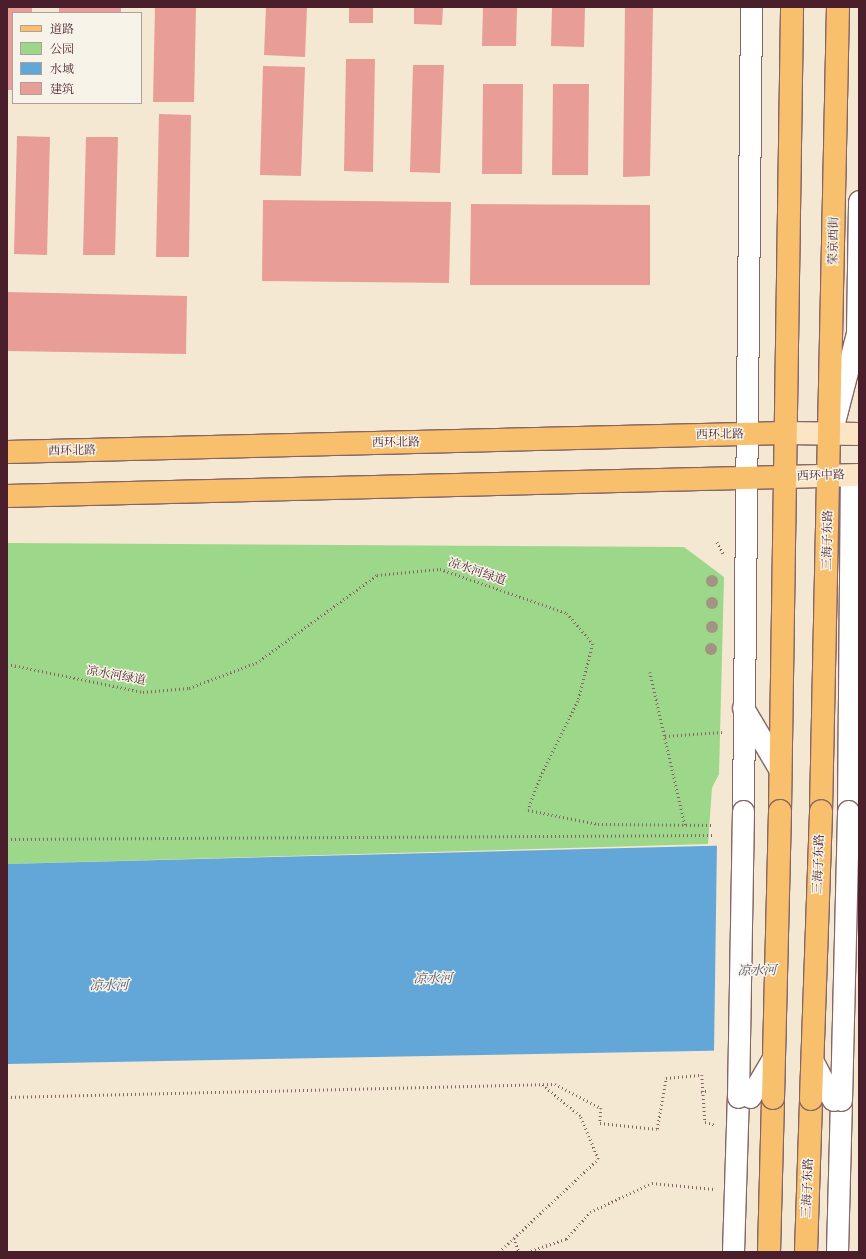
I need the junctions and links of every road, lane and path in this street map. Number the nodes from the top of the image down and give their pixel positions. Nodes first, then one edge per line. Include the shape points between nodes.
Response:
1 (751, 7) edge
2 (792, 7) edge
3 (838, 7) edge
4 (859, 201) edge
5 (785, 433) junction
6 (746, 434) junction
7 (831, 434) junction
8 (859, 434) edge
9 (7, 452) edge
10 (855, 475) edge
11 (828, 476) junction
12 (783, 477) junction
13 (747, 478) junction
14 (7, 496) edge
15 (7, 664) edge
16 (650, 672) dead end
17 (824, 706) junction
18 (743, 708) junction
19 (727, 732) dead end
20 (665, 736) junction
21 (848, 769) junction
22 (780, 770) junction
23 (714, 825) dead end
24 (685, 826) junction
25 (714, 834) dead end
26 (7, 839) edge
27 (774, 1058) junction
28 (812, 1060) junction
29 (542, 1085) junction
30 (709, 1090) dead end
31 (702, 1092) junction
32 (7, 1097) edge
33 (744, 1097) junction
34 (839, 1106) junction
35 (731, 1122) junction
36 (718, 1189) dead end
37 (514, 1238) junction
38 (499, 1252) edge
39 (519, 1252) edge
40 (527, 1252) edge
41 (733, 1252) edge
42 (768, 1252) edge
43 (806, 1252) edge
44 (837, 1252) edge

1 - 6 street
2 - 5 main road
3 - 7 main road, 荣京西街
4 - 7 street via 857,333
5 - 6 main road, 西环北路
5 - 7 main road
5 - 12 main road
6 - 9 main road, 西环北路
6 - 13 street
7 - 8 main road
7 - 11 main road, 荣京西街
10 - 11 main road, 西环中路
10 - 21 street
11 - 12 main road, 西环中路
11 - 17 main road, 三海子东路
12 - 13 main road
12 - 22 main road
13 - 14 main road
13 - 18 street
15 - 24 path, 凉水河绿道 via 143,692 189,688 256,663 377,575 440,569 567,613 593,644 578,701 541,776 528,810 598,824
16 - 20 path
17 - 21 street
17 - 28 main road, 三海子东路, bridge
18 - 22 street
18 - 33 street, bridge
19 - 20 path
20 - 24 path
21 - 34 street, bridge
22 - 27 main road, bridge
23 - 24 path, 凉水河绿道
25 - 26 path
27 - 33 street, bridge
27 - 42 main road, bridge
28 - 34 street, bridge
28 - 43 main road, 三海子东路, bridge
29 - 31 path via 555,1084 601,1108 600,1123 657,1129 666,1078 702,1075
29 - 32 path
29 - 37 path via 580,1116 598,1159
30 - 31 path
31 - 35 path via 705,1122
33 - 35 street
34 - 44 street
35 - 41 street
36 - 40 path via 652,1183 590,1212 566,1239
37 - 38 path
37 - 39 path

